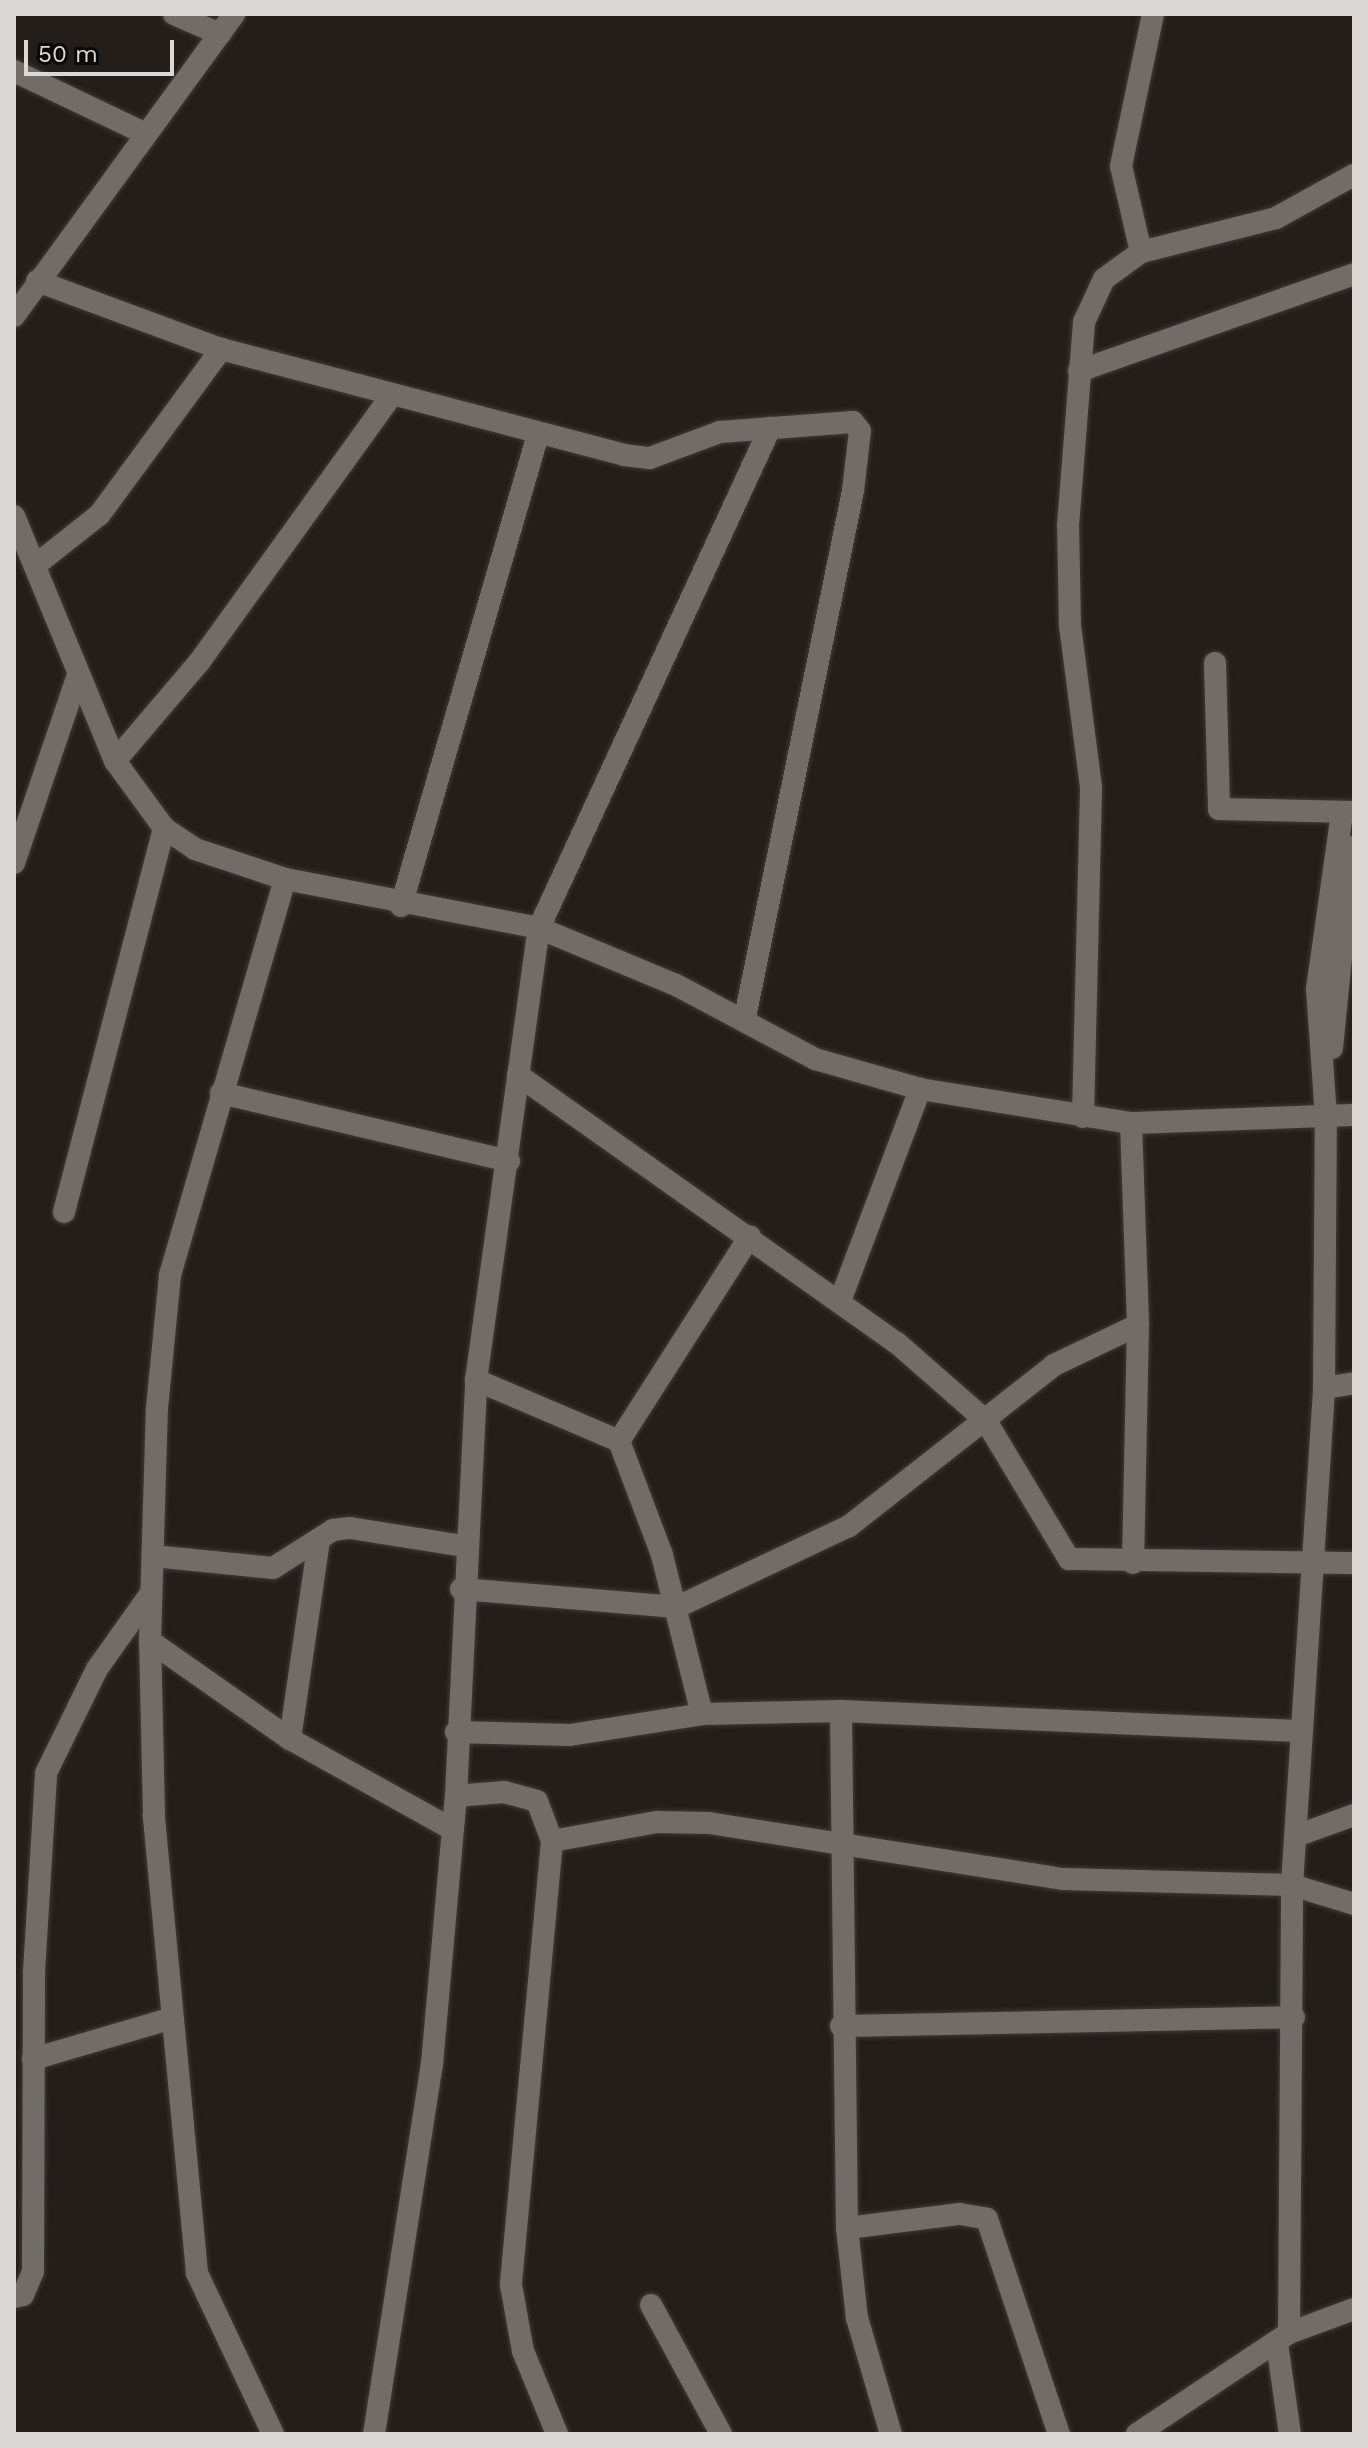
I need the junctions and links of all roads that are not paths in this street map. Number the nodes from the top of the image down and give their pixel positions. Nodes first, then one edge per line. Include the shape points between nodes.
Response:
1 (174, 14) edge
2 (234, 14) edge
3 (1153, 14) edge
4 (220, 34) junction
5 (14, 71) edge
6 (142, 132) junction
7 (1354, 175) edge
8 (1141, 252) junction
9 (1354, 274) edge
10 (37, 281) junction
11 (14, 316) edge
12 (221, 349) junction
13 (1079, 371) junction
14 (390, 398) junction
15 (770, 428) junction
16 (538, 434) junction
17 (14, 516) edge
18 (37, 564) junction
19 (1215, 663) dead end
20 (78, 675) junction
21 (115, 761) junction
22 (1350, 816) edge
23 (164, 828) junction
24 (14, 863) edge
25 (285, 879) junction
26 (401, 906) junction
27 (539, 928) junction
28 (745, 1017) junction
29 (518, 1075) junction
30 (920, 1089) junction
31 (221, 1093) junction
32 (1354, 1115) edge
33 (1083, 1117) junction
34 (1326, 1117) junction
35 (1131, 1123) junction
36 (509, 1161) junction
37 (64, 1212) dead end
38 (750, 1236) junction
39 (840, 1301) junction
40 (1138, 1325) junction
41 (476, 1380) junction
42 (1354, 1383) edge
43 (1324, 1388) junction
44 (986, 1421) junction
45 (619, 1441) junction
46 (319, 1540) junction
47 (464, 1546) junction
48 (153, 1556) junction
49 (1133, 1563) junction
50 (1354, 1563) edge
51 (1313, 1564) junction
52 (461, 1589) junction
53 (151, 1593) junction
54 (677, 1607) junction
55 (150, 1641) junction
56 (841, 1711) junction
57 (702, 1714) junction
58 (1298, 1731) junction
59 (456, 1732) junction
60 (290, 1739) junction
61 (456, 1796) junction
62 (1354, 1815) edge
63 (452, 1829) junction
64 (1296, 1836) junction
65 (552, 1841) junction
66 (842, 1849) junction
67 (1292, 1885) junction
68 (1354, 1904) edge
69 (24, 1971) edge
70 (1294, 2017) junction
71 (172, 2018) junction
72 (841, 2026) junction
73 (33, 2059) junction
74 (22, 2149) edge
75 (847, 2228) junction
76 (14, 2297) edge
77 (651, 2305) dead end
78 (1354, 2309) edge
79 (1283, 2338) junction
80 (273, 2434) edge
81 (374, 2434) edge
82 (557, 2434) edge
83 (721, 2434) edge
84 (891, 2434) edge
85 (1059, 2434) edge
86 (1137, 2434) edge
87 (1290, 2434) edge

1 - 4 street
2 - 4 street
3 - 8 street via 1121,166
4 - 6 street
5 - 6 street
6 - 10 street
7 - 8 street via 1276,218
8 - 13 street via 1117,266 1094,296
9 - 13 street
10 - 11 street
10 - 12 street
12 - 14 street
12 - 18 street via 100,514
13 - 33 street via 1068,526 1070,626 1091,787
14 - 16 street
14 - 21 street via 200,661
15 - 16 street via 691,438 650,458
15 - 27 street
15 - 28 street via 853,422 860,447 771,917
16 - 26 street
17 - 18 street
18 - 20 street
19 - 22 street via 1219,809
20 - 21 street
20 - 24 street
21 - 23 street
22 - 34 street via 1317,989
23 - 25 street via 227,863
23 - 37 street
25 - 26 street
25 - 31 street
26 - 27 street
27 - 28 street
27 - 29 street
28 - 30 street via 815,1059
29 - 36 street
29 - 38 street
30 - 33 street
30 - 39 street
31 - 36 street
31 - 48 street via 165,1306
32 - 34 street
33 - 35 street
34 - 35 street
34 - 43 street
35 - 40 street
36 - 41 street
38 - 39 street
38 - 45 street
39 - 44 street
40 - 44 street via 1054,1365
40 - 49 street
41 - 45 street
41 - 47 street
42 - 43 street
43 - 51 street
44 - 49 street via 1069,1559
44 - 54 street via 828,1539
45 - 54 street
46 - 47 street via 350,1528
46 - 48 street via 273,1568
46 - 60 street
47 - 52 street
48 - 53 street
49 - 51 street
50 - 51 street
51 - 58 street
52 - 54 street
52 - 59 street
53 - 55 street
53 - 69 street via 97,1669 46,1773
54 - 57 street
55 - 60 street
55 - 71 street via 154,1814
56 - 57 street
56 - 58 street
56 - 66 street
57 - 59 street via 570,1735
58 - 64 street
59 - 61 street
60 - 63 street
61 - 63 street
61 - 65 street via 504,1792 537,1801
62 - 64 street
63 - 81 street via 432,2064
64 - 67 street
65 - 66 street via 682,1822
65 - 82 street via 511,2285 523,2351
66 - 67 street via 1063,1879
66 - 72 street
67 - 68 street
67 - 70 street
69 - 73 street
70 - 72 street
70 - 79 street
71 - 73 street
71 - 80 street via 197,2273
72 - 75 street
73 - 74 street
74 - 76 street via 33,2271 23,2295
75 - 84 street via 857,2318
75 - 85 street via 960,2214 987,2219
77 - 83 street
78 - 79 street
79 - 86 street
79 - 87 street

